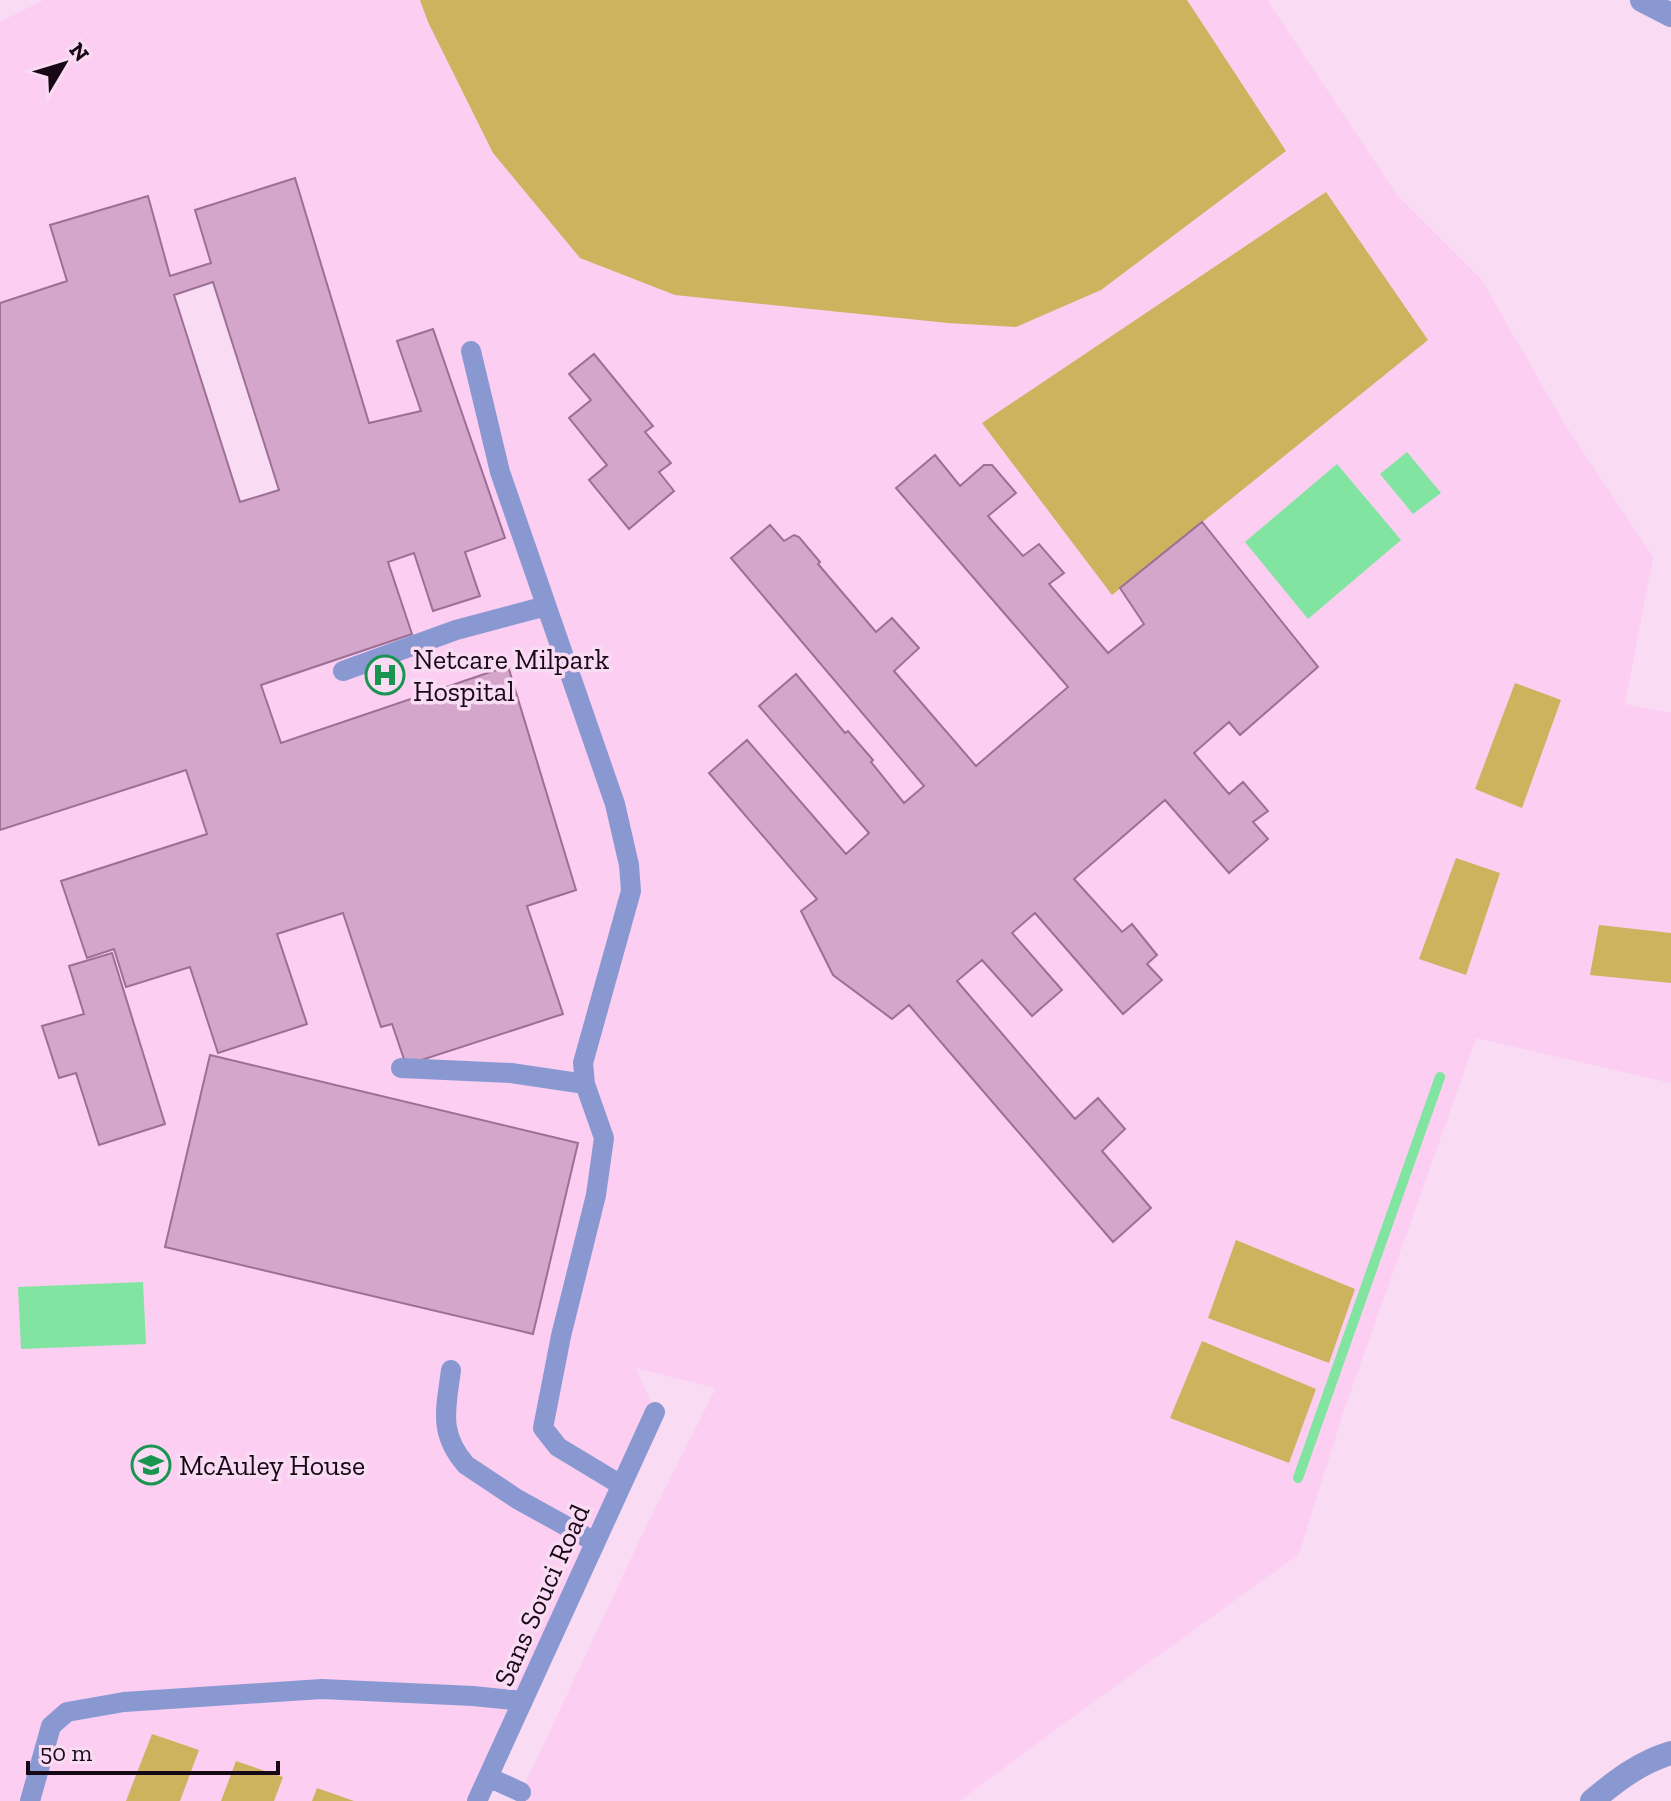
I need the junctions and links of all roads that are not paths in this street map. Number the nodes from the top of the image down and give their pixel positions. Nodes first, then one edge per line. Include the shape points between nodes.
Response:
1 (1642, 0) edge
2 (1671, 15) edge
3 (471, 351) dead end
4 (546, 606) junction
5 (343, 671) dead end
6 (401, 1068) dead end
7 (585, 1084) junction
8 (451, 1370) dead end
9 (655, 1412) dead end
10 (621, 1485) junction
11 (595, 1542) junction
12 (523, 1701) junction
13 (1671, 1753) edge
14 (488, 1777) junction
15 (521, 1792) dead end
16 (30, 1801) edge
17 (477, 1801) edge
18 (1592, 1801) edge

1 - 2 street
3 - 4 lane via 500,472
4 - 5 lane via 456,630
4 - 7 lane via 615,804 629,865 631,891 583,1063
6 - 7 lane via 511,1073
7 - 10 lane via 604,1138 543,1428 558,1447
8 - 11 lane via 446,1430 460,1458 508,1493
9 - 10 lane, Sans Souci Road
10 - 11 lane, Sans Souci Road
11 - 12 lane, Sans Souci Road
12 - 14 lane, Sans Souci Road
12 - 16 lane via 322,1689 76,1709 51,1726
13 - 18 street via 1622,1775
14 - 15 lane
14 - 17 lane, Sans Souci Road

